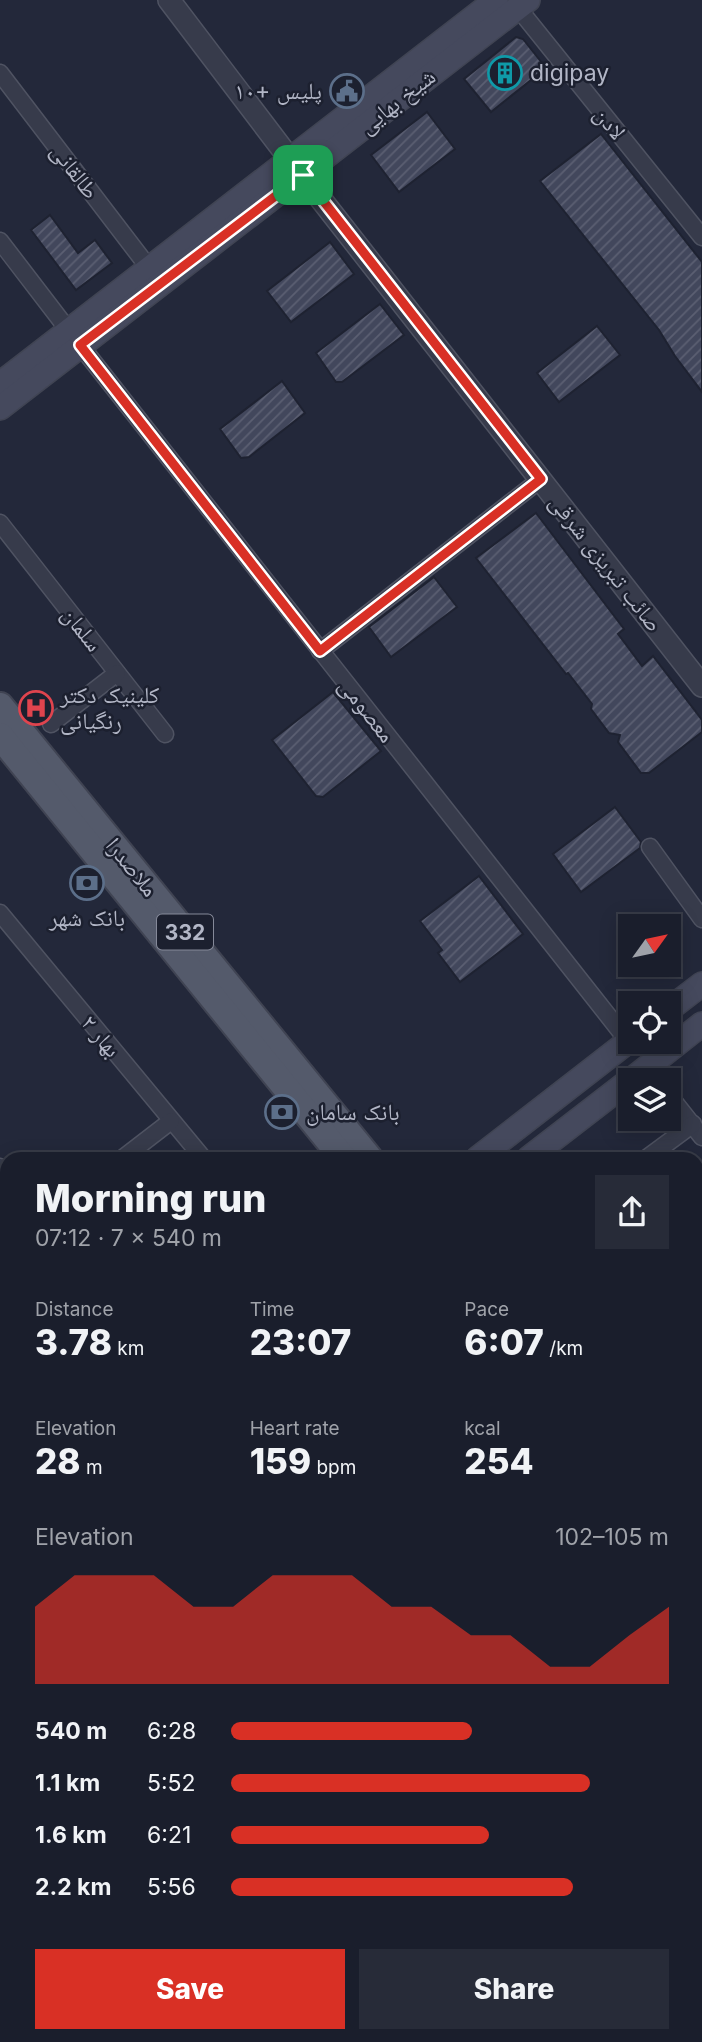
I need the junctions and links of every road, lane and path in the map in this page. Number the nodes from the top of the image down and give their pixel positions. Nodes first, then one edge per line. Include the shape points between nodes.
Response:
1 (495, 0) edge
2 (171, 1) edge
3 (523, 4) edge
4 (0, 74) edge
5 (297, 167) junction
6 (702, 237) edge
7 (0, 241) edge
8 (149, 268) junction
9 (75, 338) junction
10 (1, 400) edge
11 (541, 479) junction
12 (0, 523) edge
13 (320, 651) junction
14 (117, 673) junction
15 (702, 686) edge
16 (0, 706) edge
17 (51, 724) dead end
18 (165, 734) dead end
19 (0, 736) edge
20 (650, 847) dead end
21 (0, 913) edge
22 (702, 919) edge
23 (702, 984) edge
24 (681, 1000) edge
25 (702, 1024) edge
26 (618, 1027) edge
27 (618, 1050) edge
28 (652, 1068) edge
29 (618, 1094) edge
30 (681, 1110) edge
31 (171, 1121) junction
32 (697, 1130) edge
33 (131, 1152) edge
34 (197, 1152) edge
35 (338, 1152) edge
36 (364, 1152) edge
37 (486, 1152) edge
38 (537, 1152) edge
39 (658, 1152) edge

1 - 5 main road, شیخ بهایی
2 - 5 street, صائب تبریزی شرقی
3 - 5 main road, شیخ بهایی
3 - 6 street, لادن
4 - 8 street, طالقانی
5 - 8 main road, شیخ بهایی
5 - 9 main road, شیخ بهایی
5 - 11 street, صائب تبریزی شرقی
7 - 9 street, معصومی
8 - 9 main road, شیخ بهایی
9 - 10 main road, شیخ بهایی
9 - 13 street, معصومی
11 - 13 street
11 - 15 street, صائب تبریزی شرقی
12 - 14 street, سلمان
13 - 26 street, معصومی
14 - 17 street
14 - 18 street, سلمان
16 - 36 main road, ملاصدرا / 332
19 - 35 main road, ملاصدرا / 332
20 - 22 street
21 - 31 street, بهار ۲
23 - 24 main road
25 - 28 main road
27 - 37 main road
29 - 38 main road
30 - 32 street
31 - 33 street
31 - 34 street, بهار ۲
32 - 39 street

